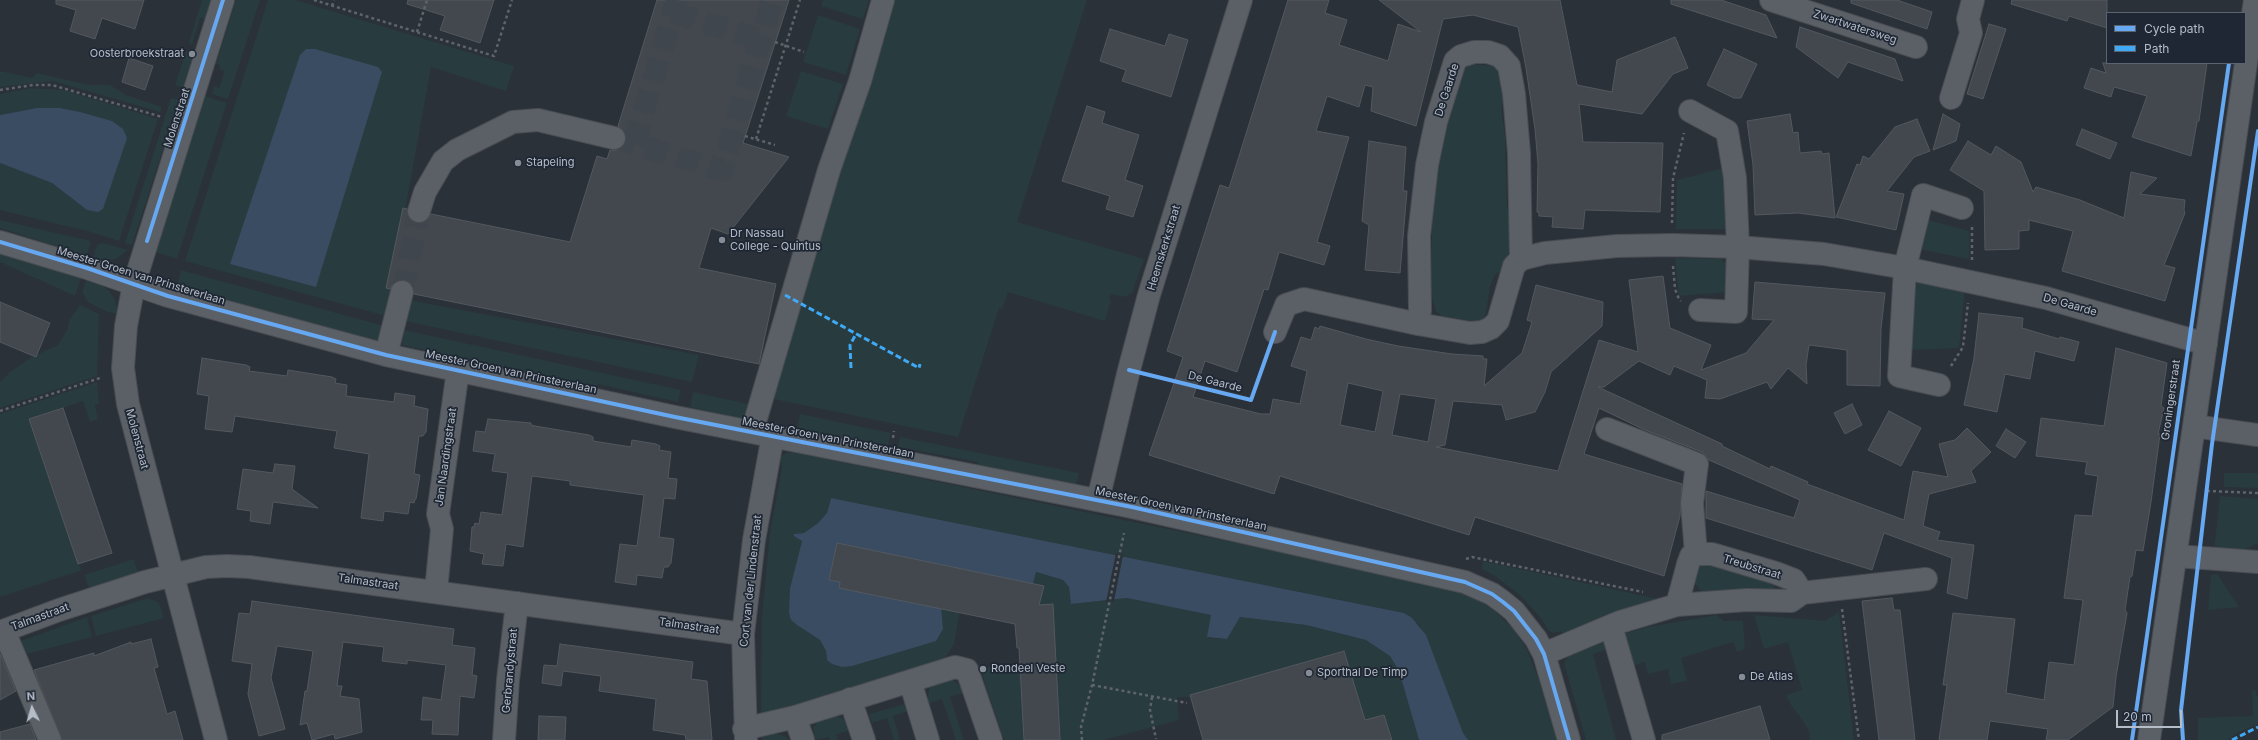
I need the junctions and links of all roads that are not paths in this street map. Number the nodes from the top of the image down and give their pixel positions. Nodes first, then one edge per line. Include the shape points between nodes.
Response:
1 (223, 0) edge
2 (882, 0) edge
3 (1241, 0) edge
4 (1771, 0) edge
5 (1973, 0) edge
6 (2255, 0) edge
7 (1916, 48) dead end
8 (2246, 63) edge
9 (2246, 64) edge
10 (1951, 98) dead end
11 (1690, 111) road end
12 (614, 138) tunnel mouth
13 (1962, 208) dead end
14 (419, 211) tunnel mouth
15 (0, 242) edge
16 (1738, 247) junction
17 (1521, 259) junction
18 (1905, 268) junction
19 (134, 284) junction
20 (402, 292) tunnel mouth
21 (1700, 310) road end
22 (1418, 324) junction
23 (1275, 332) dead end
24 (2206, 344) junction
25 (386, 355) junction
26 (458, 370) junction
27 (1939, 385) dead end
28 (2194, 426) junction
29 (1607, 430) dead end
30 (752, 432) junction
31 (773, 435) junction
32 (2258, 435) edge
33 (1098, 500) junction
34 (1696, 554) junction
35 (2176, 556) junction
36 (2258, 562) edge
37 (173, 574) junction
38 (1926, 579) dead end
39 (436, 591) junction
40 (1802, 593) junction
41 (518, 602) junction
42 (1677, 605) junction
43 (1611, 626) junction
44 (2, 631) edge
45 (743, 634) junction
46 (1544, 654) junction
47 (910, 681) junction
48 (850, 699) junction
49 (795, 717) junction
50 (745, 734) edge
51 (50, 740) edge
52 (216, 740) edge
53 (504, 740) edge
54 (803, 740) edge
55 (864, 740) edge
56 (928, 740) edge
57 (991, 740) edge
58 (1569, 740) edge
59 (1644, 740) edge
60 (2149, 740) edge

1 - 19 street, Molenstraat
2 - 30 street via 860,81 829,170
3 - 33 street, Heemskerkstraat via 1149,295
4 - 7 street, Zwartwatersweg
5 - 10 street via 1968,20 1970,33
6 - 8 street
9 - 24 street
11 - 16 street via 1727,131 1735,178
12 - 14 street via 538,120 513,122 463,146 444,161 428,185
13 - 18 street via 1923,195
15 - 19 street, Meester Groen van Prinstererlaan
16 - 17 street, De Gaarde via 1609,247 1546,253
16 - 18 street, De Gaarde via 1824,254
16 - 21 street via 1736,312
17 - 22 street via 1514,266 1498,321 1491,328 1470,333
17 - 22 street, De Gaarde via 1519,153 1509,66 1500,56 1474,52 1455,61 1436,122 1427,165 1419,236
18 - 24 street, De Gaarde via 2046,298
18 - 27 street via 1899,376
19 - 25 street, Meester Groen van Prinstererlaan via 168,296
19 - 37 street, Molenstraat via 123,349 124,388
20 - 25 street
22 - 23 street via 1304,299 1286,305
24 - 28 street
25 - 26 street, Meester Groen van Prinstererlaan
26 - 30 street, Meester Groen van Prinstererlaan
26 - 39 street, Jan Naardingstraat via 438,514 442,529
28 - 32 street
28 - 35 street via 2196,489
29 - 34 street via 1697,464 1692,503
30 - 31 street, Meester Groen van Prinstererlaan
31 - 33 street, Meester Groen van Prinstererlaan
31 - 45 street, Cort van der Lindenstraat via 754,540
33 - 46 street, Meester Groen van Prinstererlaan via 1432,574 1478,587 1503,602 1526,625
34 - 40 street, Treubstraat via 1712,554 1776,573 1794,580
34 - 42 street via 1691,556 1688,564
35 - 36 street
35 - 60 street
37 - 39 street, Talmastraat via 206,567 249,567
37 - 44 street, Talmastraat
37 - 52 street, Molenstraat
38 - 40 street
39 - 41 street, Talmastraat
40 - 42 street via 1791,601 1747,600
41 - 45 street, Talmastraat
41 - 53 street, Gerbrandystraat via 508,680
42 - 43 street
43 - 46 street
43 - 59 street
44 - 51 street
45 - 50 street, Cort van der Lindenstraat
46 - 58 street, Meester Groen van Prinstererlaan
47 - 48 street, Cort van der Lindenstraat
47 - 56 street
47 - 57 street, Cort van der Lindenstraat via 955,667 967,670
48 - 49 street, Cort van der Lindenstraat
48 - 55 street
49 - 50 street, Cort van der Lindenstraat
49 - 54 street

